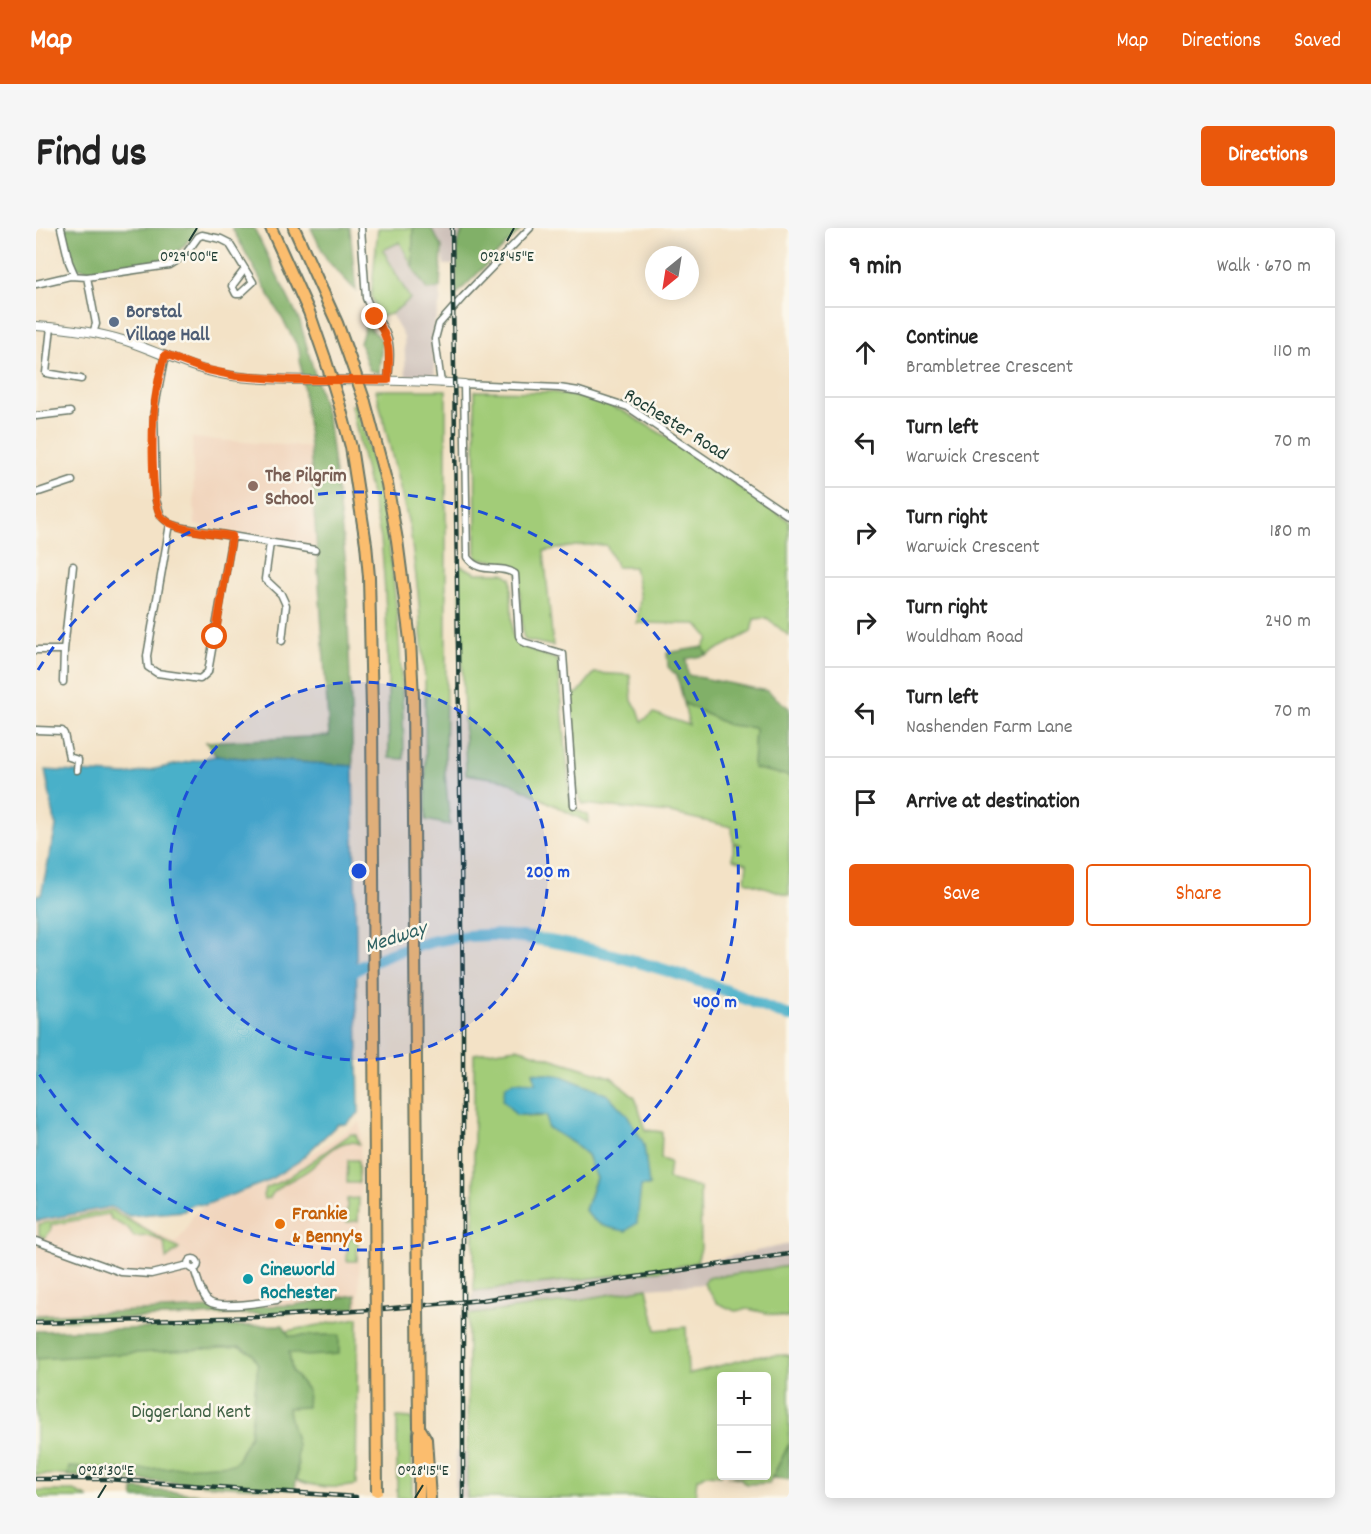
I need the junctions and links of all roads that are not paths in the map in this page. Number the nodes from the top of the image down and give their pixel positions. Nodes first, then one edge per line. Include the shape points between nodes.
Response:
1 (61, 228) edge
2 (271, 228) edge
3 (294, 228) edge
4 (361, 228) edge
5 (530, 228) edge
6 (245, 269) dead end
7 (75, 276) junction
8 (87, 277) junction
9 (36, 284) edge
10 (36, 326) edge
11 (51, 327) junction
12 (93, 333) junction
13 (165, 355) junction
14 (81, 378) dead end
15 (388, 380) junction
16 (441, 382) junction
17 (464, 384) junction
18 (70, 412) dead end
19 (36, 416) edge
20 (72, 481) dead end
21 (36, 493) edge
22 (789, 516) edge
23 (170, 524) junction
24 (232, 536) junction
25 (270, 543) junction
26 (315, 550) dead end
27 (73, 566) dead end
28 (282, 641) dead end
29 (36, 650) edge
30 (64, 650) junction
31 (63, 682) dead end
32 (36, 730) edge
33 (77, 770) dead end
34 (574, 805) dead end
35 (36, 1241) edge
36 (277, 1300) dead end
37 (424, 1485) junction
38 (377, 1496) edge
39 (418, 1498) edge
40 (430, 1498) edge

1 - 7 street
2 - 38 highway, bridge via 309,312 339,403 351,447 369,577
3 - 37 highway, bridge via 337,323 365,402 387,484 410,640 419,1427 426,1439
4 - 15 street via 366,298 387,337
5 - 16 street via 439,324 435,339
6 - 8 street via 229,243 202,235 185,255 169,265
7 - 8 street
7 - 9 street
8 - 12 street via 96,324
10 - 11 street
11 - 12 street
11 - 14 street via 46,373
12 - 13 street
13 - 15 street via 236,376
13 - 23 street via 155,401 153,456 156,500 161,516
15 - 16 street
16 - 17 street
17 - 22 street, Rochester Road via 560,388 628,407
17 - 34 street via 467,557 480,568 508,569 515,574 517,628 522,641 563,654
18 - 19 street
20 - 21 street
23 - 24 street
23 - 24 street via 147,657 148,667 157,673 194,679 206,676
24 - 25 street
25 - 26 street
25 - 28 street via 265,579 281,594 286,605
27 - 30 street
29 - 30 street
30 - 31 street
32 - 33 street via 62,731 69,757 78,760
35 - 36 street via 121,1272 151,1274 191,1267 210,1304
37 - 39 highway
37 - 40 highway

